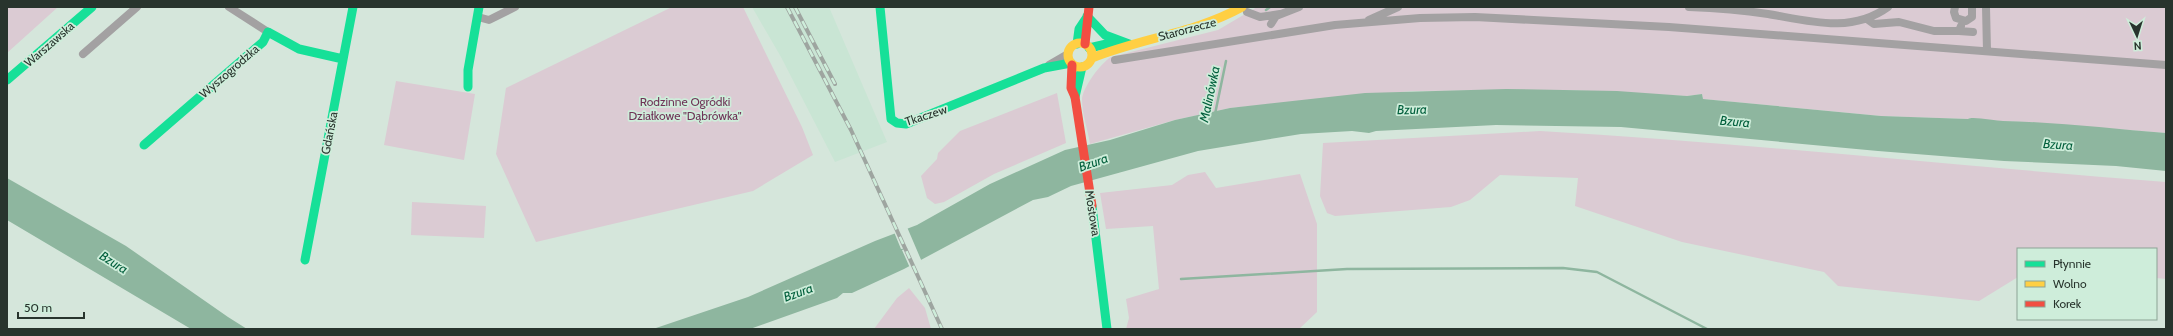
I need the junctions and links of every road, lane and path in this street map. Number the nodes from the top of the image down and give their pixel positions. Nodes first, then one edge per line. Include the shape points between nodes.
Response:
1 (92, 7) edge
2 (137, 7) edge
3 (229, 7) edge
4 (353, 7) edge
5 (479, 7) edge
6 (515, 7) edge
7 (880, 7) edge
8 (1299, 7) edge
9 (1398, 7) edge
10 (1688, 7) edge
11 (1888, 7) edge
12 (1955, 7) edge
13 (1972, 8) edge
14 (1986, 8) edge
15 (1244, 9) edge
16 (1707, 9) edge
17 (1088, 12) edge
18 (1280, 14) junction
19 (478, 17) junction
20 (1867, 19) junction
21 (1367, 22) junction
22 (1962, 22) junction
23 (1271, 24) dead end
24 (1959, 31) junction
25 (268, 32) junction
26 (1973, 32) dead end
27 (1129, 44) junction
28 (1083, 45) junction
29 (1987, 51) junction
30 (83, 54) dead end
31 (1092, 58) junction
32 (343, 59) junction
33 (1115, 60) dead end
34 (1070, 61) junction
35 (2166, 65) edge
36 (1082, 67) junction
37 (7, 80) edge
38 (468, 87) dead end
39 (1075, 99) junction
40 (144, 145) dead end
41 (304, 260) dead end
42 (1107, 329) edge

1 - 37 street, Warszawska
2 - 30 street
3 - 25 street
4 - 32 street, Gdańska
5 - 19 street
6 - 19 street via 489,20
7 - 34 street, Tkaczew via 890,111 892,119 897,123 906,124 1044,68
8 - 18 street
9 - 21 street
10 - 16 street
11 - 20 street
12 - 22 street via 1954,15
13 - 14 street
13 - 22 street via 1973,13 1969,20
14 - 29 street
15 - 18 street via 1260,17
15 - 27 street, Starorzecze via 1208,25
16 - 20 street via 1745,11 1828,24
17 - 27 street via 1105,35
17 - 28 street
18 - 23 street
19 - 38 street via 468,70
20 - 24 street via 1874,24 1893,22 1934,31
21 - 29 street via 1447,17 1531,19
21 - 33 street via 1288,31
22 - 24 street
24 - 26 street
25 - 32 street via 299,49
25 - 40 street, Wyszogrodzka via 263,42
27 - 28 street, Starorzecze
27 - 31 street, Starorzecze
28 - 31 street
28 - 34 street via 1070,49
29 - 35 street
31 - 36 street
32 - 41 street, Gdańska
34 - 36 street
34 - 39 street, Mostowa via 1071,88
36 - 39 street, Mostowa
39 - 42 street, Mostowa via 1094,217

